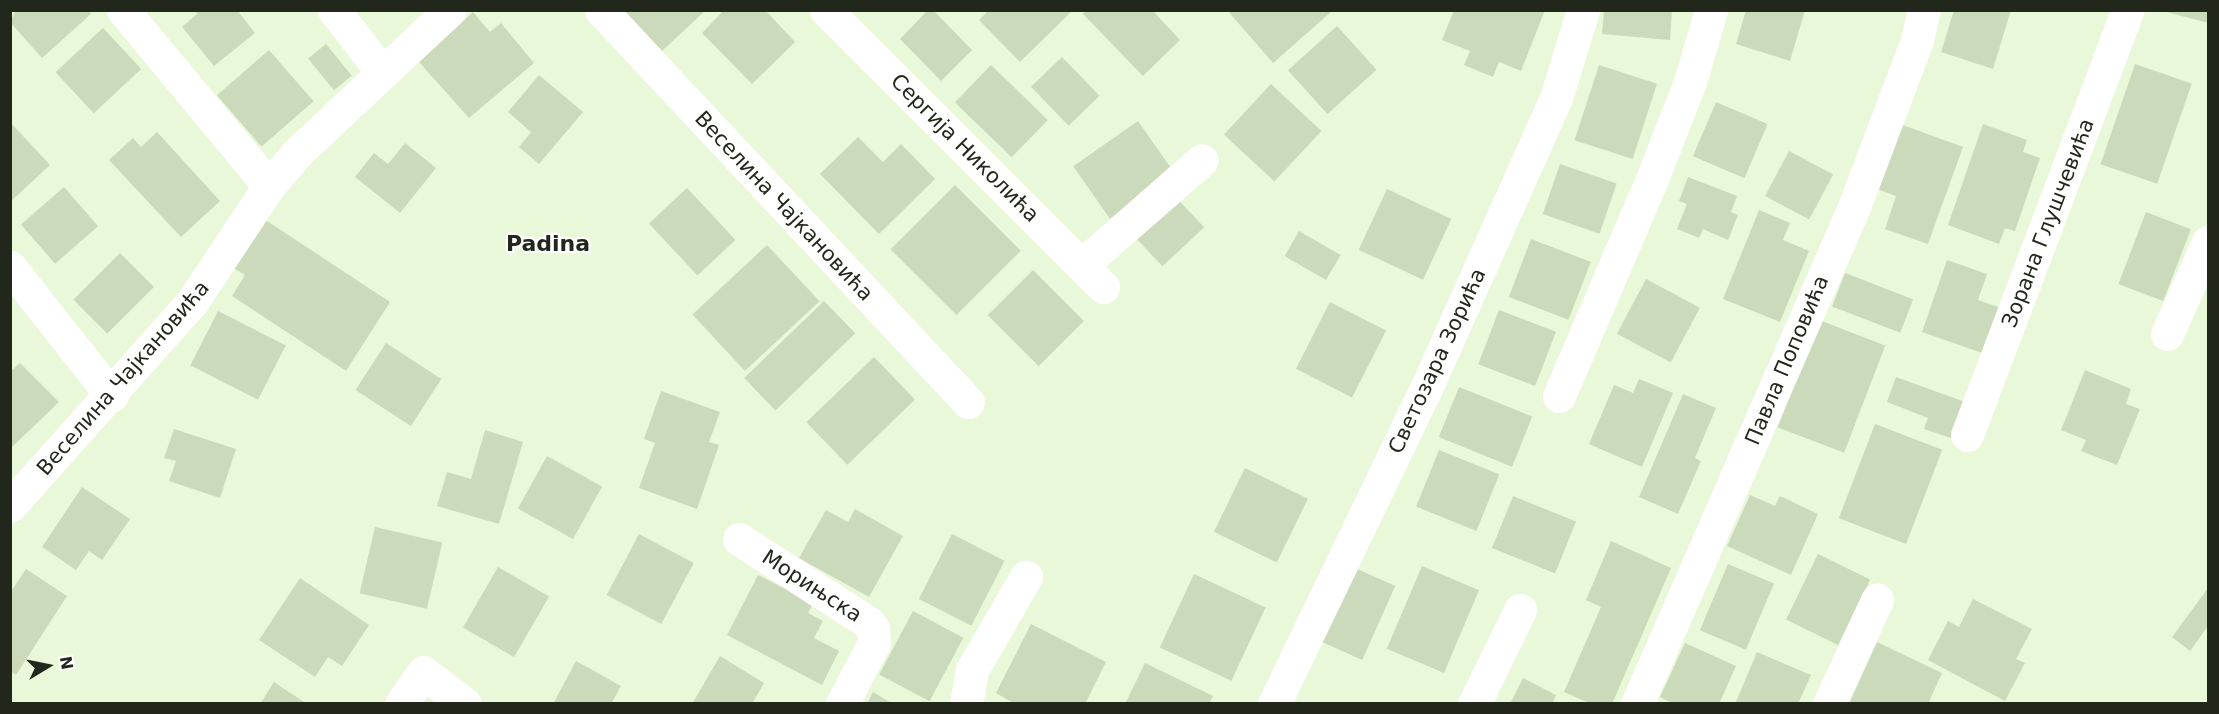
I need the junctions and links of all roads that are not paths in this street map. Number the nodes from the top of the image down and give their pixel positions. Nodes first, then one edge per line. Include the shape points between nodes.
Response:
1 (123, 10) edge
2 (334, 10) edge
3 (450, 10) edge
4 (601, 10) edge
5 (826, 10) edge
6 (1582, 10) edge
7 (1711, 10) edge
8 (1924, 10) edge
9 (2128, 10) edge
10 (382, 72) junction
11 (1202, 160) dead end
12 (269, 186) junction
13 (2208, 242) edge
14 (10, 267) edge
15 (2167, 334) dead end
16 (112, 396) junction
17 (1559, 396) dead end
18 (968, 402) dead end
19 (1967, 435) dead end
20 (10, 506) edge
21 (739, 539) dead end
22 (1026, 577) dead end
23 (1877, 600) dead end
24 (1521, 610) dead end
25 (401, 704) edge
26 (465, 704) edge
27 (842, 704) edge
28 (966, 704) edge
29 (1274, 704) edge
30 (1474, 704) edge
31 (1636, 704) edge
32 (1829, 704) edge

1 - 12 street
2 - 10 street
3 - 10 street, Веселина Чајкановића
4 - 18 street, Веселина Чајкановића
5 - 11 street, Сергија Николића via 1093,276
6 - 29 street, Светозара Зорића via 1556,98 1424,393
7 - 17 street via 1690,82
8 - 31 street, Павла Поповића via 1909,62 1854,207
9 - 19 street, Зорана Глушчевића
10 - 12 street, Веселина Чајкановића via 298,152
12 - 16 street, Веселина Чајкановића via 205,286
13 - 15 street
14 - 16 street
16 - 20 street, Веселина Чајкановића
21 - 27 street, Морињска via 873,629 874,643
22 - 28 street via 972,670
23 - 32 street
24 - 30 street
25 - 26 street via 423,672

